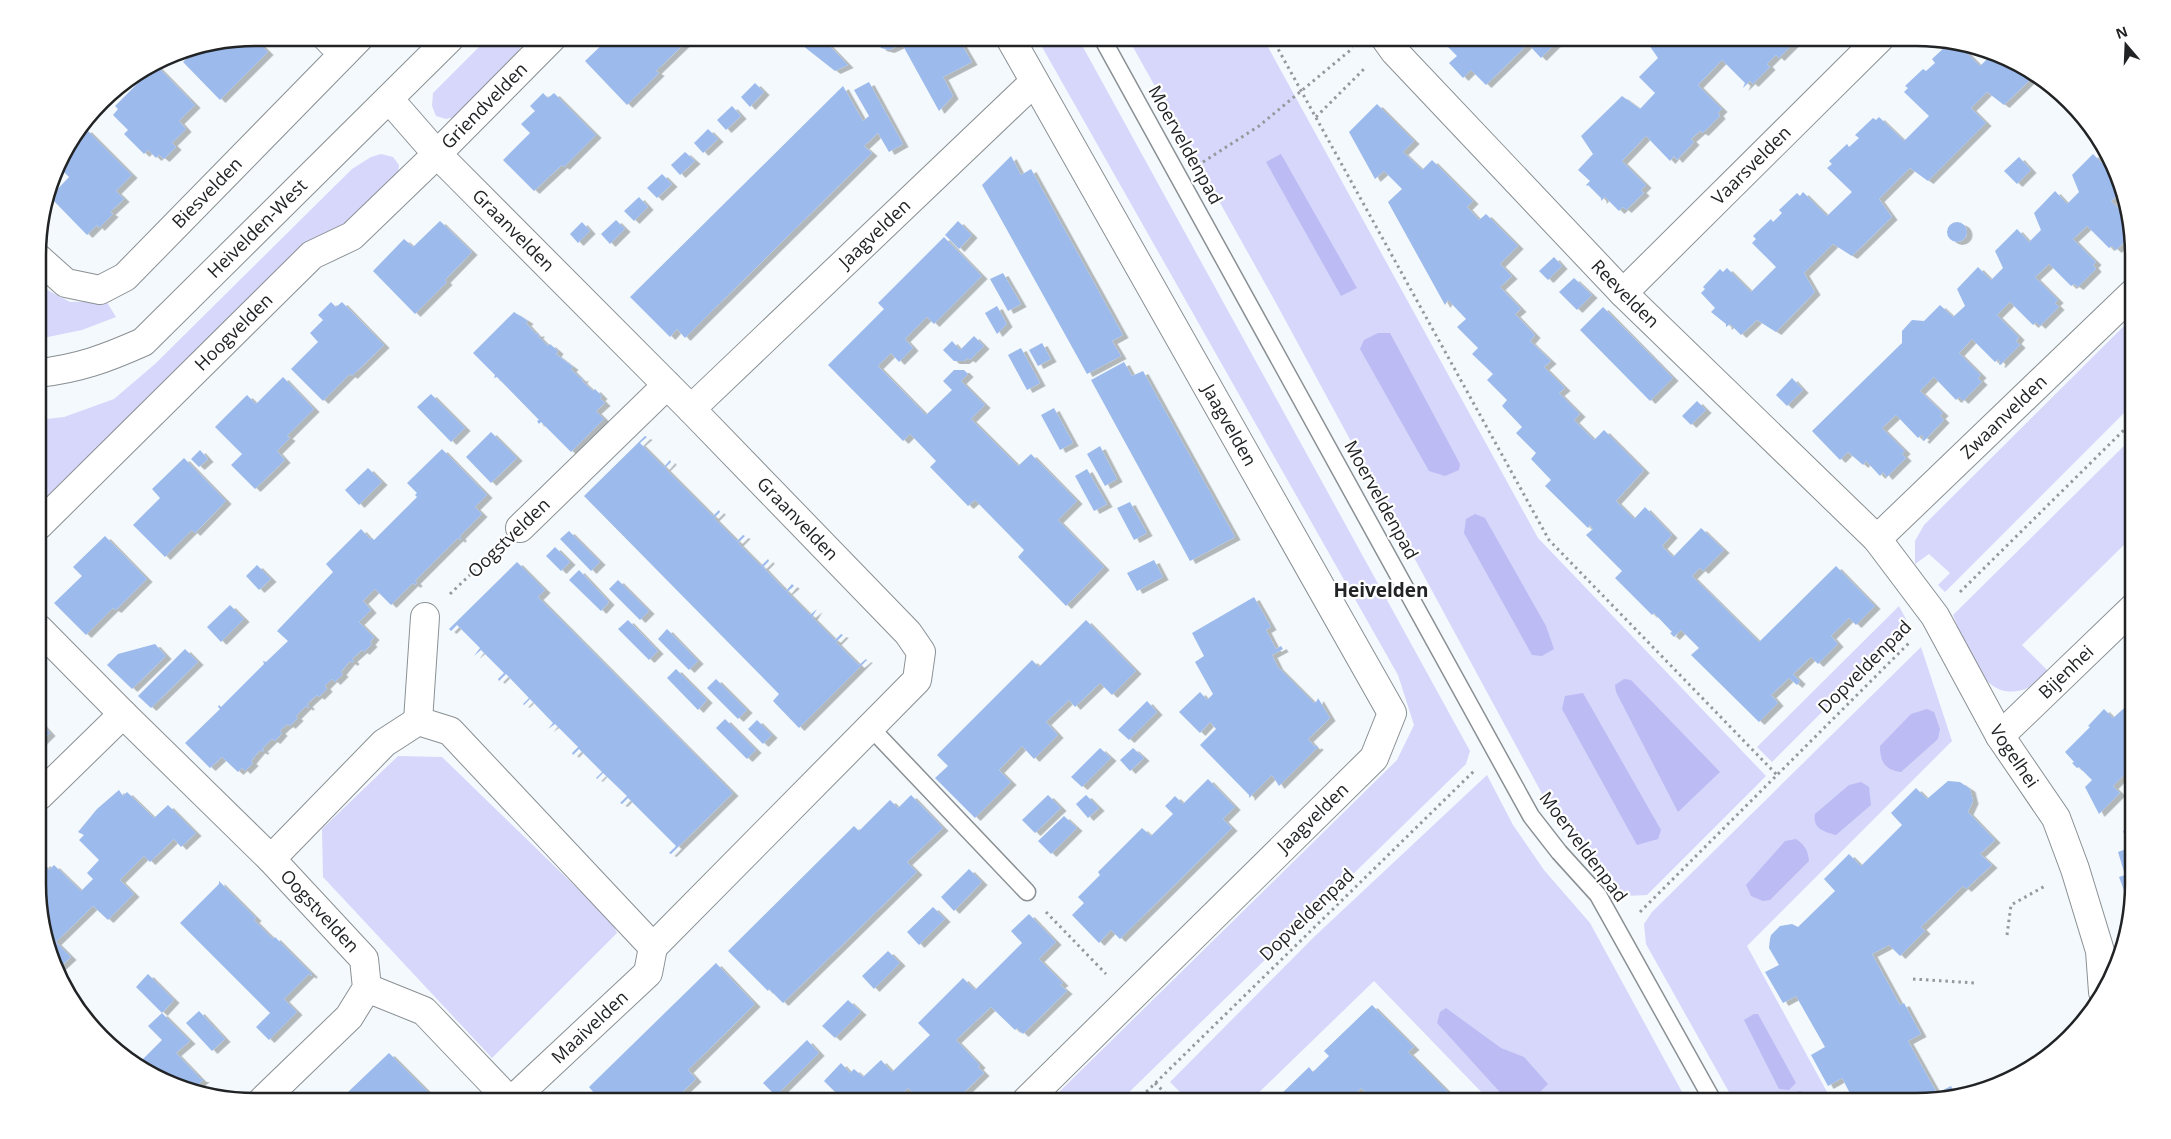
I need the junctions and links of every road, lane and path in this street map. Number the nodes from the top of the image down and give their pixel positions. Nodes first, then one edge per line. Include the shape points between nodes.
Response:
1 (340, 46) edge
2 (442, 46) edge
3 (544, 46) edge
4 (1014, 46) edge
5 (1106, 46) edge
6 (1276, 46) edge
7 (1354, 46) edge
8 (1382, 46) edge
9 (1392, 46) edge
10 (1872, 46) edge
11 (1034, 82) junction
12 (1301, 91) junction
13 (388, 99) junction
14 (1316, 117) junction
15 (437, 154) junction
16 (1180, 178) junction
17 (46, 265) edge
18 (1623, 293) junction
19 (2125, 301) edge
20 (46, 372) edge
21 (667, 385) junction
22 (691, 409) junction
23 (2125, 429) edge
24 (46, 518) edge
25 (520, 528) joint
26 (1877, 539) junction
27 (1936, 616) junction
28 (2125, 616) edge
29 (425, 617) joint
30 (46, 636) edge
31 (122, 714) junction
32 (418, 721) junction
33 (870, 727) junction
34 (2000, 736) junction
35 (1496, 749) junction
36 (1777, 775) junction
37 (46, 789) edge
38 (272, 859) junction
39 (2076, 870) junction
40 (1027, 892) joint
41 (1619, 933) junction
42 (2007, 935) dead end
43 (653, 947) junction
44 (2102, 978) edge
45 (1913, 979) dead end
46 (1975, 983) dead end
47 (366, 988) junction
48 (1129, 998) junction
49 (1155, 1083) junction
50 (271, 1093) edge
51 (503, 1093) edge
52 (520, 1093) edge
53 (1034, 1093) edge
54 (1145, 1093) edge
55 (1165, 1093) edge
56 (1709, 1093) edge

1 - 17 street, Biesvelden via 125,277 100,290 66,283
2 - 13 street, Heivelden-West
3 - 15 street, Griendvelden
4 - 11 street
5 - 16 lane, Moerveldenpad
6 - 12 path
7 - 12 path
8 - 14 path
9 - 18 street, Reevelden
10 - 18 street, Vaarsvelden
11 - 22 street, Jaagvelden
11 - 48 street, Jaagvelden via 1392,713 1374,758
12 - 14 path
12 - 16 path via 1259,126
13 - 15 street, Graanvelden
13 - 20 street, Heivelden-West via 143,342 101,360
14 - 36 path via 1549,540
15 - 21 street, Graanvelden
15 - 24 street, Hoogvelden via 352,236 312,255
16 - 35 lane, Moerveldenpad
18 - 26 street, Reevelden
19 - 26 street, Zwaanvelden
21 - 22 street, Graanvelden
21 - 25 street, Oogstvelden
22 - 33 street, Graanvelden via 908,633 921,652 917,680
23 - 27 path, Dopveldenpad
25 - 29 path, Oogstvelden
26 - 27 street, Vogelhei
27 - 34 street, Vogelhei
27 - 36 path, Dopveldenpad
28 - 34 street, Bijenhei
29 - 32 street
30 - 31 street
31 - 37 street
31 - 38 street, Oogstvelden
32 - 38 street, Oogstvelden via 384,743
32 - 43 street via 450,731
33 - 40 lane
33 - 43 street, Graanvelden
34 - 39 street, Vogelhei via 2056,818
35 - 41 lane, Moerveldenpad via 1531,816 1598,895
35 - 49 path, Dopveldenpad
36 - 41 path, Dopveldenpad
38 - 47 street, Oogstvelden via 364,959
39 - 42 path via 2011,905
39 - 44 street, Vogelhei via 2100,951
40 - 48 path
41 - 56 lane, Moerveldenpad
43 - 52 street, Maaivelden via 648,973
45 - 46 path
47 - 50 street via 349,1017
47 - 51 street, Maaivelden via 424,1011
48 - 53 street, Jaagvelden
49 - 54 path, Dopveldenpad
49 - 55 path

